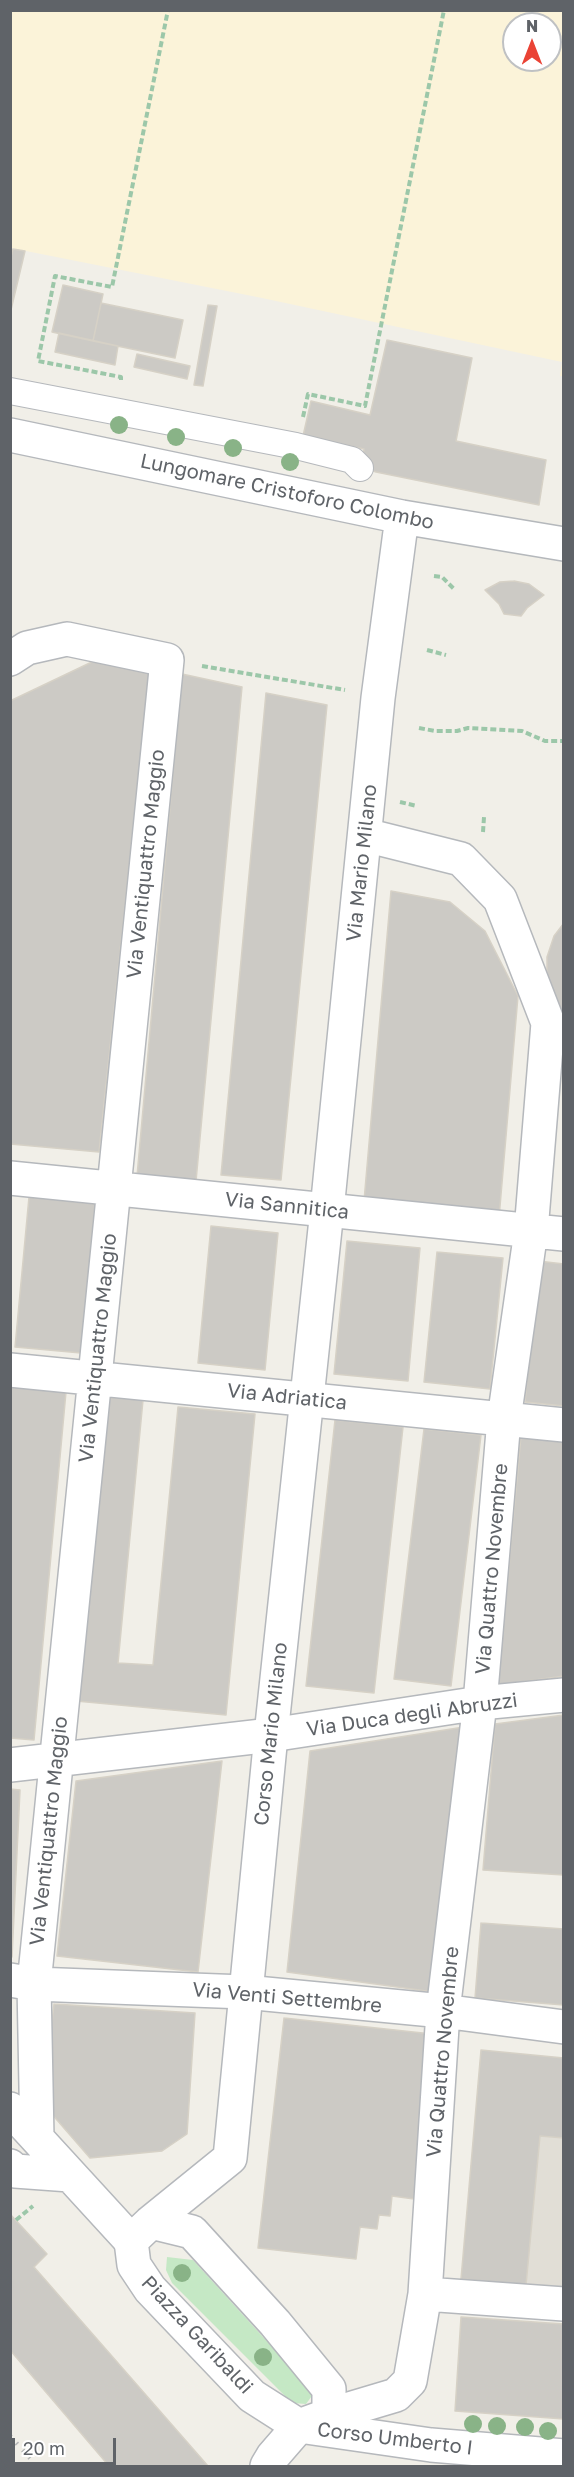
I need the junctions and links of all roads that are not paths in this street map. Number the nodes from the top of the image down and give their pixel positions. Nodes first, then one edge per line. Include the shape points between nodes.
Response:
1 (10, 391) edge
2 (10, 435) edge
3 (360, 468) dead end
4 (402, 517) junction
5 (564, 544) edge
6 (10, 659) edge
7 (365, 835) junction
8 (10, 1178) edge
9 (114, 1189) junction
10 (327, 1210) junction
11 (531, 1231) junction
12 (564, 1234) edge
13 (10, 1370) edge
14 (95, 1378) junction
15 (306, 1399) junction
16 (504, 1419) junction
17 (564, 1425) edge
18 (564, 1695) edge
19 (480, 1704) junction
20 (271, 1735) junction
21 (57, 1761) junction
22 (10, 1765) edge
23 (22, 1982) edge
24 (245, 1992) junction
25 (443, 2011) junction
26 (564, 2027) edge
27 (10, 2109) edge
28 (37, 2138) junction
29 (10, 2166) edge
30 (70, 2175) junction
31 (141, 2231) junction
32 (424, 2294) junction
33 (564, 2304) edge
34 (329, 2415) junction
35 (298, 2426) junction
36 (564, 2456) edge
37 (267, 2466) edge

1 - 3 street via 46,398 116,402 298,441 352,460
2 - 4 street, Lungomare Cristoforo Colombo
4 - 5 street, Lungomare Cristoforo Colombo
4 - 7 street, Via Mario Milano
6 - 9 street, Via Ventiquattro Maggio via 27,648 67,639 167,660
7 - 10 street, Via Mario Milano
7 - 11 street, Via Quattro Novembre via 461,859 500,899 548,1023
8 - 9 street, Via Sannitica
9 - 10 street, Via Sannitica
9 - 14 street, Via Ventiquattro Maggio
10 - 11 street, Via Sannitica
10 - 15 street, Corso Mario Milano
11 - 12 street, Via Sannitica
11 - 16 street, Via Quattro Novembre
13 - 14 street, Via Adriatica
14 - 15 street, Via Adriatica
14 - 21 street, Via Ventiquattro Maggio
15 - 16 street, Via Adriatica
15 - 20 street, Corso Mario Milano
16 - 17 street, Via Adriatica
16 - 19 street, Via Quattro Novembre
18 - 19 street, Via Duca degli Abruzzi
19 - 20 street, Via Duca degli Abruzzi
19 - 25 street, Via Quattro Novembre
20 - 21 street, Via Duca degli Abruzzi
20 - 24 street, Corso Mario Milano
21 - 22 street, Via Duca degli Abruzzi
21 - 23 street, Via Ventiquattro Maggio
23 - 24 street, Via Venti Settembre
23 - 28 street, Via Ventiquattro Maggio
24 - 25 street, Via Venti Settembre
24 - 31 street, Corso Mario Milano via 230,2158
25 - 26 street, Via Venti Settembre
25 - 32 street, Via Quattro Novembre
27 - 28 street
28 - 30 street
29 - 30 street via 15,2171
30 - 31 street
31 - 34 street via 192,2232 275,2322 329,2389
31 - 35 street, Piazza Garibaldi via 134,2265 150,2289 252,2396
32 - 33 street
32 - 34 street, Via Quattro Novembre via 410,2381 396,2395
34 - 35 street
35 - 36 street, Corso Umberto I via 431,2445
35 - 37 street

